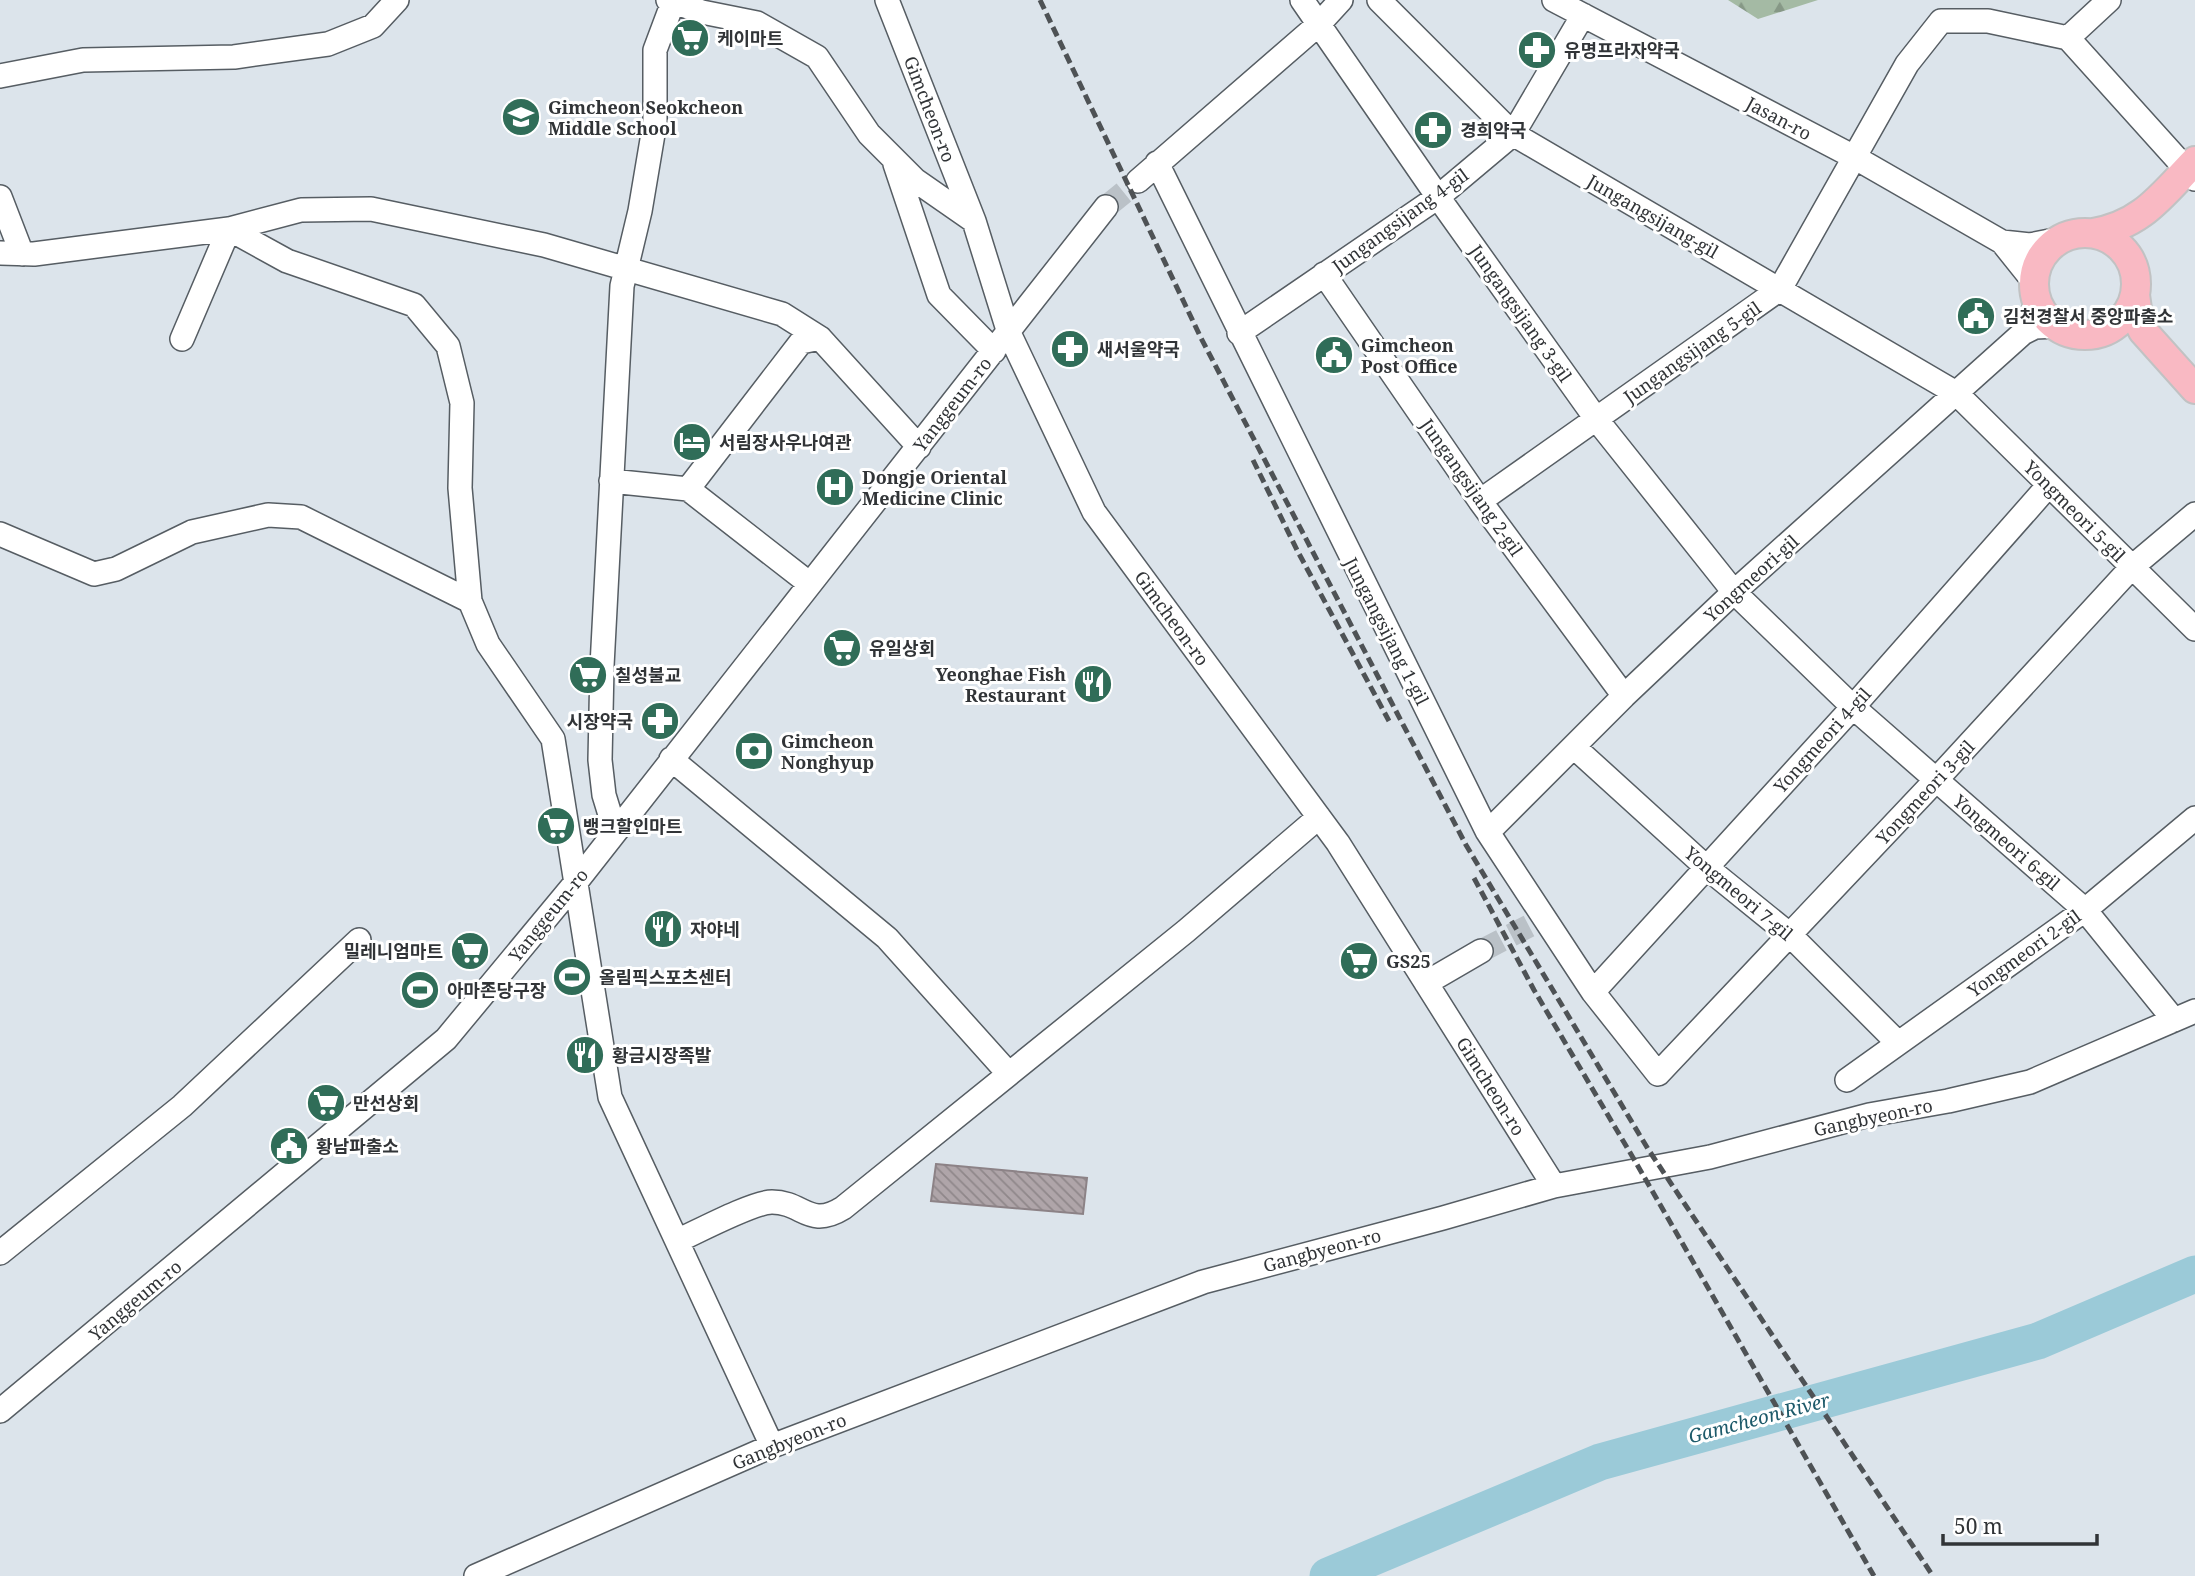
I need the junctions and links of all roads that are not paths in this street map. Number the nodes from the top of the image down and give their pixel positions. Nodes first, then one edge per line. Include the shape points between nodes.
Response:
1 (397, 0) edge
2 (887, 0) edge
3 (1303, 0) edge
4 (1341, 0) edge
5 (1379, 0) edge
6 (1554, 0) edge
7 (2109, 0) edge
8 (671, 1) edge
9 (1583, 15) junction
10 (1319, 24) junction
11 (2068, 38) junction
12 (0, 76) edge
13 (1513, 134) junction
14 (892, 158) junction
15 (1854, 158) junction
16 (1157, 163) junction
17 (2192, 170) edge
18 (1138, 181) tunnel mouth
19 (0, 197) edge
20 (1438, 197) junction
21 (2152, 205) junction
22 (1106, 207) tunnel mouth
23 (974, 221) junction
24 (229, 229) junction
25 (2093, 233) junction
26 (2060, 239) junction
27 (2002, 242) junction
28 (11, 253) edge
29 (2132, 263) junction
30 (626, 269) junction
31 (1324, 274) junction
32 (1780, 289) junction
33 (2036, 291) junction
34 (2135, 295) junction
35 (2058, 326) junction
36 (2105, 331) junction
37 (1009, 333) junction
38 (1239, 333) junction
39 (2023, 333) junction
40 (820, 338) junction
41 (182, 339) dead end
42 (2149, 340) junction
43 (994, 351) junction
44 (2195, 389) edge
45 (1956, 393) junction
46 (1597, 419) junction
47 (919, 447) junction
48 (611, 481) junction
49 (2049, 485) junction
50 (688, 489) junction
51 (1480, 501) junction
52 (2195, 514) edge
53 (0, 534) edge
54 (2132, 567) junction
55 (810, 584) junction
56 (1734, 592) junction
57 (470, 601) junction
58 (2195, 629) edge
59 (1624, 696) junction
60 (1853, 707) junction
61 (1574, 747) junction
62 (671, 759) junction
63 (1936, 780) junction
64 (1319, 817) junction
65 (2195, 818) edge
66 (615, 831) junction
67 (1488, 832) junction
68 (1706, 867) junction
69 (577, 880) junction
70 (2084, 910) junction
71 (1790, 935) junction
72 (359, 940) dead end
73 (1481, 951) tunnel mouth
74 (1426, 983) junction
75 (1592, 992) junction
76 (2185, 1015) edge
77 (1898, 1043) junction
78 (1009, 1074) junction
79 (1658, 1074) joint
80 (1847, 1080) dead end
81 (1554, 1186) junction
82 (677, 1241) junction
83 (0, 1253) edge
84 (0, 1411) edge
85 (772, 1446) junction
86 (476, 1576) edge

1 - 12 street via 373,26 328,44 234,57 83,60
2 - 23 street, Gimcheon-ro
3 - 10 street, Jungangsijang 3-gil
4 - 10 street
5 - 13 street, Jungangsijang-gil
6 - 9 street, Jasan-ro
7 - 11 street
8 - 14 street via 757,23 817,57 869,134
8 - 30 street via 655,50 655,122
9 - 13 street, Jungangsijang 4-gil
9 - 15 street, Jasan-ro
10 - 16 street
10 - 20 street, Jungangsijang 3-gil
11 - 15 street, Jungangsijang 5-gil via 1988,21 1941,21 1907,64
11 - 17 street
13 - 20 street, Jungangsijang 4-gil
13 - 32 street, Jungangsijang-gil
14 - 23 street
14 - 43 street via 939,295
15 - 27 street, Jasan-ro
15 - 32 street, Jungangsijang 5-gil
16 - 18 street
16 - 38 street, Jungangsijang 1-gil
17 - 21 main road
19 - 28 street
20 - 31 street, Jungangsijang 4-gil
20 - 46 street, Jungangsijang 3-gil
21 - 25 main road via 2126,225
21 - 29 main road via 2138,226
22 - 37 street
23 - 37 street, Gimcheon-ro
24 - 28 street via 34,254
24 - 30 street via 301,210 371,209 544,246
24 - 41 street
24 - 57 street via 287,261 414,305 448,346 462,403 460,488
25 - 26 main road
25 - 29 main road via 2110,239
26 - 27 street via 2030,245
26 - 33 main road via 2046,250 2038,265
27 - 33 street
29 - 34 main road
30 - 40 street via 782,314
30 - 48 street
31 - 38 street, Jungangsijang 4-gil
31 - 51 street, Jungangsijang 2-gil
32 - 45 street, Jungangsijang-gil
32 - 46 street, Jungangsijang 5-gil
33 - 35 main road via 2045,314
33 - 39 street, Yongmeori-gil
34 - 36 main road via 2119,322
34 - 42 main road via 2139,323
35 - 36 main road via 2074,333
35 - 39 street via 2035,327
36 - 42 main road via 2131,332
37 - 43 street, Yanggeum-ro
37 - 64 street, Gimcheon-ro via 1094,512
38 - 67 street, Jungangsijang 1-gil
39 - 45 street, Yongmeori-gil
40 - 47 street
40 - 50 street via 801,342
42 - 44 main road
43 - 47 street, Yanggeum-ro
45 - 49 street, Yongmeori 5-gil
45 - 56 street, Yongmeori-gil
46 - 51 street, Jungangsijang 5-gil
46 - 56 street, Jungangsijang 3-gil
47 - 55 street, Yanggeum-ro
48 - 50 street
48 - 66 street via 600,760
49 - 54 street, Yongmeori 5-gil
49 - 60 street, Yongmeori 4-gil
50 - 55 street
51 - 59 street, Jungangsijang 2-gil
52 - 54 street, Yongmeori 3-gil
53 - 57 street via 94,575 192,532 268,515 301,517
54 - 58 street, Yongmeori 5-gil
54 - 63 street, Yongmeori 3-gil
55 - 62 street, Yanggeum-ro
56 - 59 street, Yongmeori-gil
56 - 60 street, Yongmeori 6-gil
57 - 69 street via 488,644 553,739
59 - 61 street, Yongmeori-gil
60 - 63 street, Yongmeori 6-gil
60 - 68 street, Yongmeori 4-gil
61 - 67 street, Yongmeori-gil
61 - 68 street, Yongmeori 7-gil
62 - 66 street, Yanggeum-ro
62 - 78 street via 887,938
63 - 70 street, Yongmeori 6-gil
63 - 71 street, Yongmeori 3-gil
64 - 74 street, Gimcheon-ro
64 - 78 street
65 - 70 street, Yongmeori 2-gil
66 - 69 street, Yanggeum-ro
67 - 75 street, Jungangsijang 1-gil via 1536,922
68 - 71 street, Yongmeori 7-gil
68 - 75 street, Yongmeori 4-gil
69 - 82 street via 610,1097
69 - 84 street, Yanggeum-ro via 446,1039
70 - 76 street, Yongmeori 6-gil
70 - 77 street, Yongmeori 2-gil
71 - 77 street, Yongmeori 7-gil
71 - 79 street, Yongmeori 3-gil
72 - 83 street via 182,1106
73 - 74 street
74 - 81 street, Gimcheon-ro
75 - 79 street, Jungangsijang 1-gil
76 - 81 street, Gangbyeon-ro via 2030,1082 1869,1115 1710,1157
77 - 80 street, Yongmeori 2-gil
78 - 82 street via 829,1216 770,1202
81 - 85 street, Gangbyeon-ro via 1203,1282
82 - 85 street
85 - 86 street, Gangbyeon-ro

